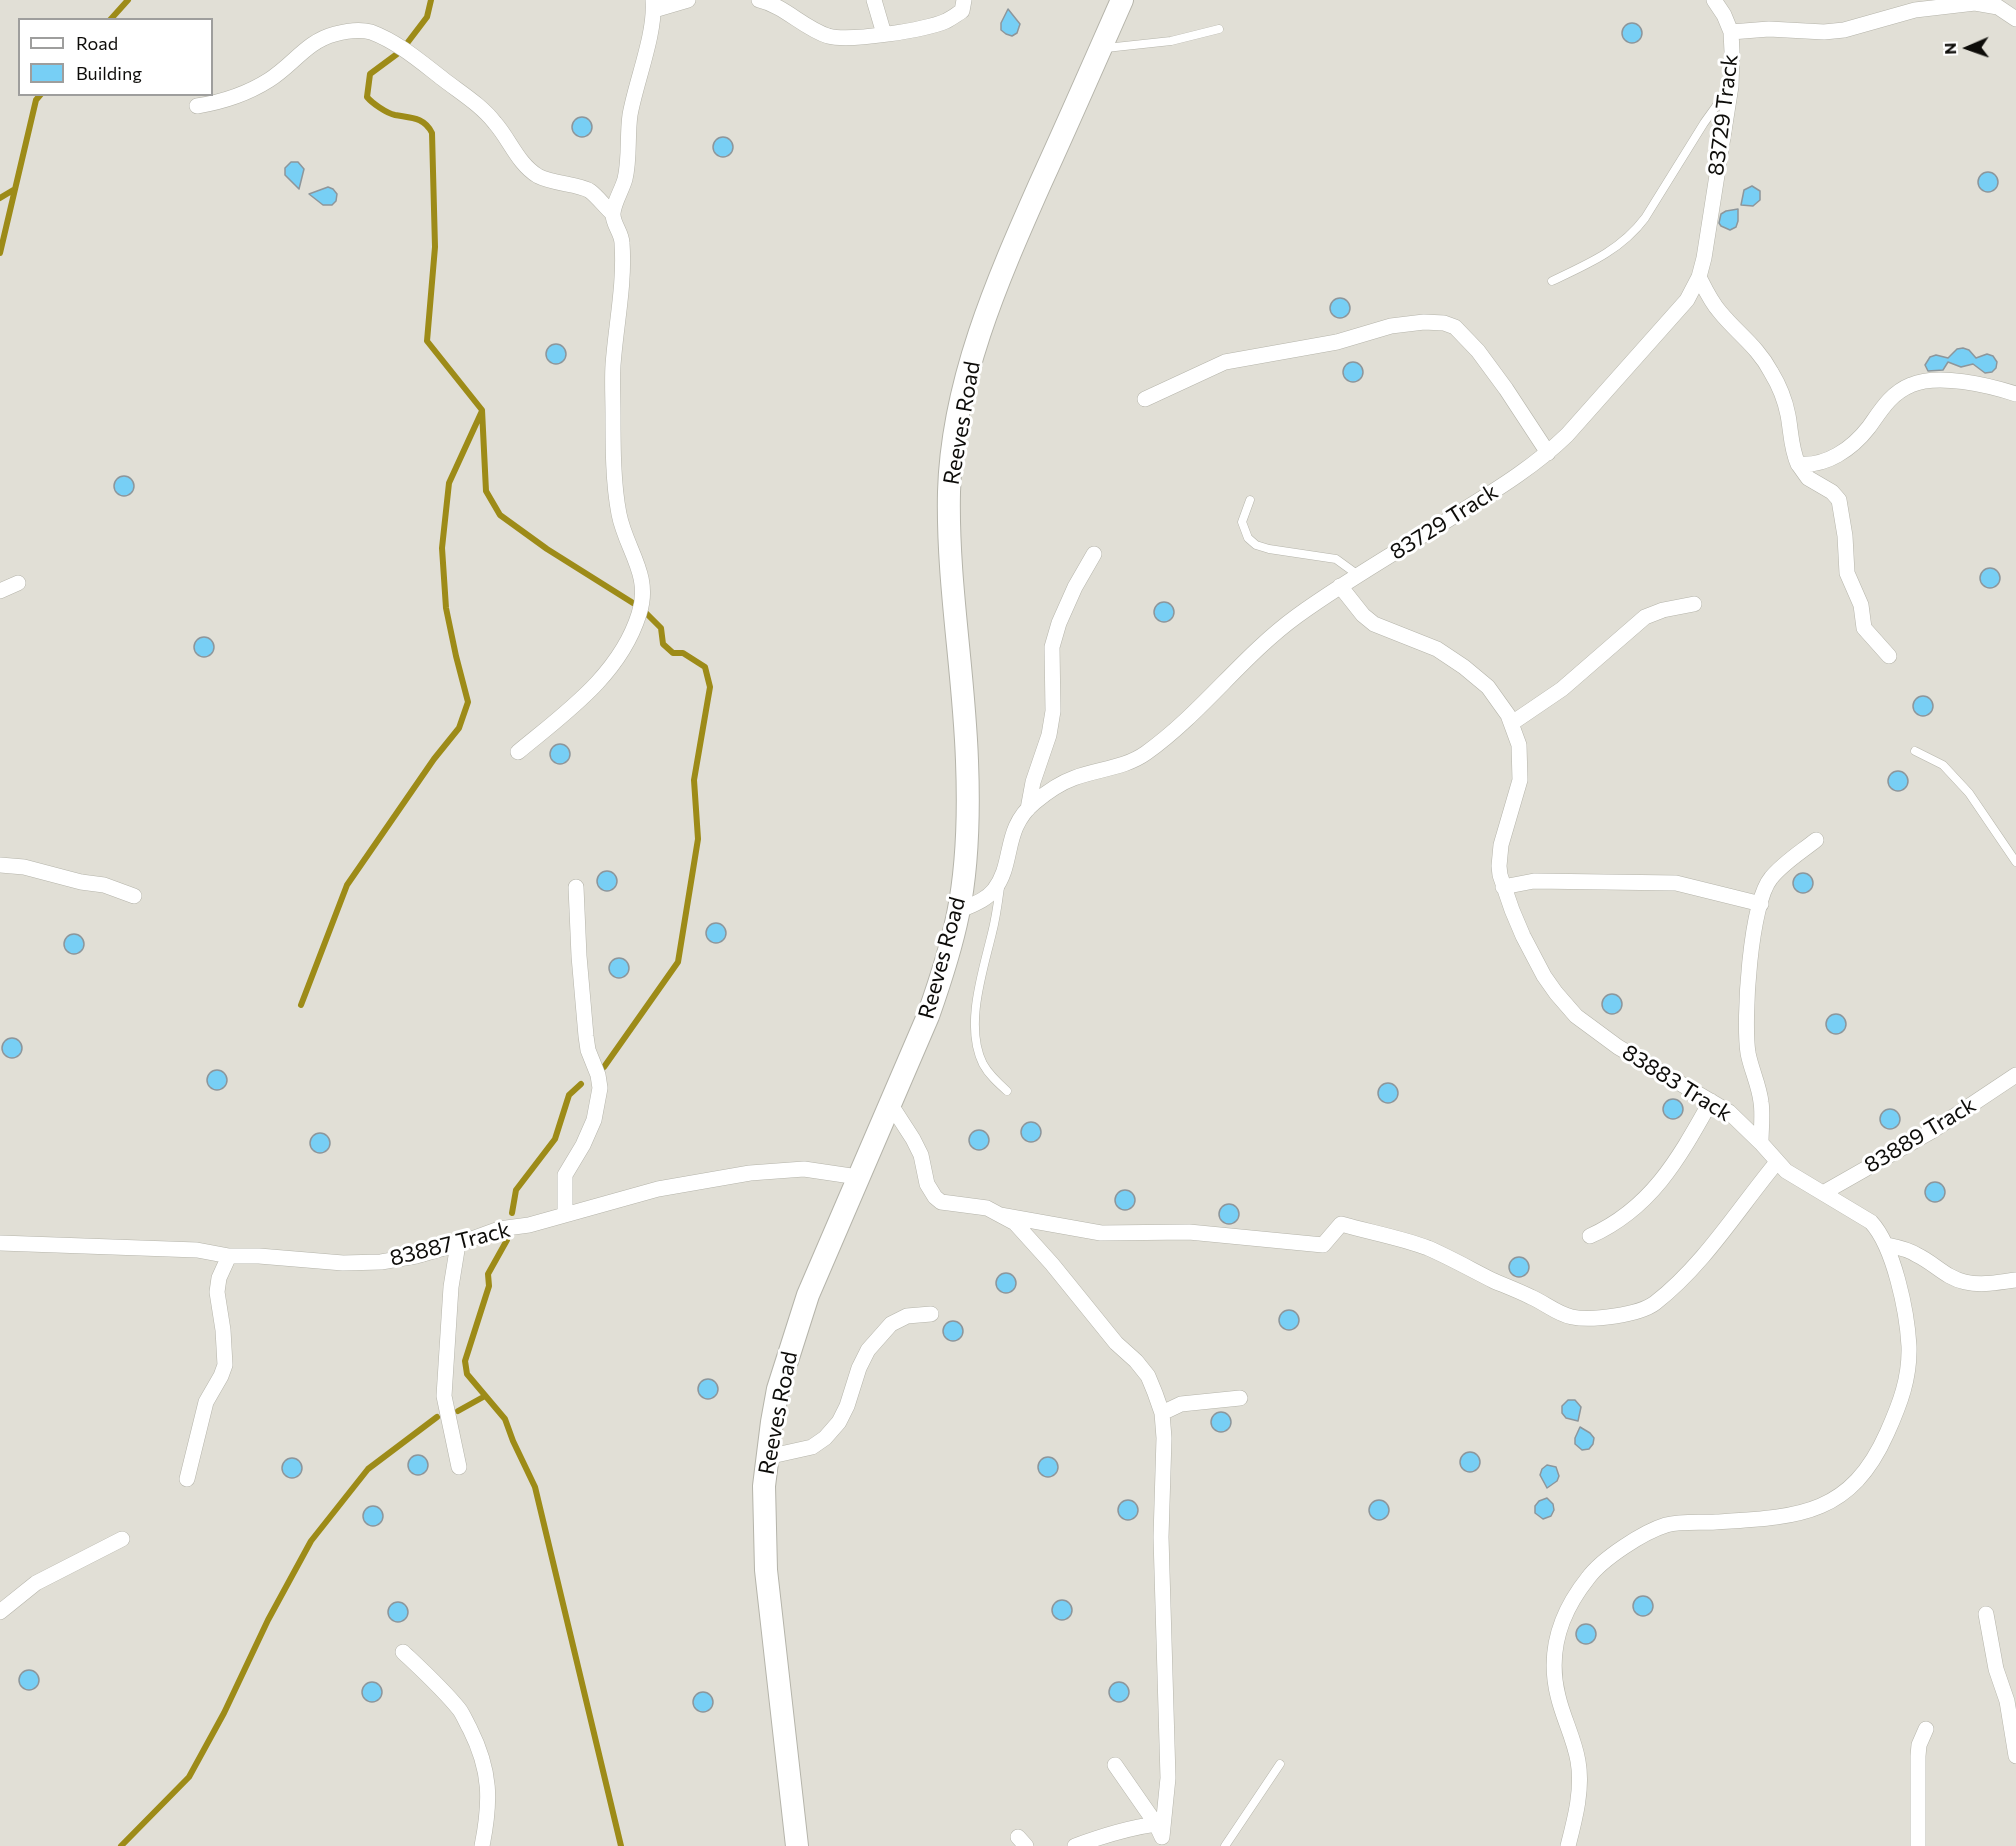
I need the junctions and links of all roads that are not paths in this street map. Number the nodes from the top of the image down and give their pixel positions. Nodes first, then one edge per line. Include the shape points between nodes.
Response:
1 (688, 0) edge
2 (759, 0) edge
3 (874, 0) edge
4 (964, 0) edge
5 (1122, 0) edge
6 (1714, 0) edge
7 (653, 5) edge
8 (2016, 19) edge
9 (1219, 30) dead end
10 (1731, 32) junction
11 (884, 34) junction
12 (1101, 49) junction
13 (1731, 86) junction
14 (197, 106) dead end
15 (613, 214) junction
16 (1699, 277) junction
17 (1552, 281) dead end
18 (2016, 394) edge
19 (1145, 399) dead end
20 (1548, 453) junction
21 (1798, 464) junction
22 (1250, 500) dead end
23 (1094, 554) dead end
24 (1358, 575) junction
25 (18, 583) dead end
26 (1340, 586) junction
27 (0, 591) edge
28 (1694, 604) dead end
29 (1889, 656) dead end
30 (1512, 723) junction
31 (1915, 751) dead end
32 (519, 752) dead end
33 (1028, 809) junction
34 (1816, 840) dead end
35 (2016, 862) edge
36 (0, 866) edge
37 (1003, 871) junction
38 (576, 887) dead end
39 (1503, 887) junction
40 (134, 896) dead end
41 (1761, 904) junction
42 (959, 911) junction
43 (2016, 1075) edge
44 (1007, 1091) dead end
45 (1711, 1101) junction
46 (891, 1105) junction
47 (1761, 1143) junction
48 (1778, 1162) junction
49 (858, 1178) junction
50 (1823, 1193) junction
51 (565, 1215) junction
52 (1000, 1215) junction
53 (1590, 1236) dead end
54 (0, 1243) edge
55 (458, 1244) junction
56 (1887, 1245) junction
57 (229, 1256) junction
58 (2016, 1280) edge
59 (931, 1314) dead end
60 (1240, 1398) dead end
61 (1162, 1413) junction
62 (767, 1457) junction
63 (459, 1467) dead end
64 (187, 1479) dead end
65 (122, 1539) dead end
66 (0, 1612) edge
67 (1986, 1614) dead end
68 (403, 1652) dead end
69 (1926, 1729) dead end
70 (2016, 1756) edge
71 (1280, 1764) dead end
72 (1115, 1766) dead end
73 (1161, 1836) edge
74 (482, 1846) edge
75 (797, 1846) edge
76 (1075, 1846) edge
77 (1225, 1846) edge
78 (1568, 1846) edge
79 (1918, 1846) edge

1 - 7 street
2 - 11 street via 830,36 849,39
3 - 11 street
4 - 11 street via 962,11 945,21
5 - 12 street, Reeves Road
6 - 10 street, 83729 Track
7 - 15 street via 630,118 625,177
8 - 10 street via 1998,7 1975,3 1915,10 1844,30
9 - 12 lane
10 - 13 street, 83729 Track
12 - 42 street, Reeves Road via 1004,268 978,338 961,403 949,491 949,540 967,760 967,838
13 - 16 street, 83729 Track
13 - 17 lane via 1635,232 1595,261
14 - 15 street via 222,102 268,81 317,40 353,31 369,32 414,56 476,103 538,176 589,190
15 - 32 street via 622,241 620,313 613,365 616,493 619,515 639,567 643,599 621,654 608,671
16 - 20 street, 83729 Track via 1687,300
16 - 21 street via 1720,313 1743,334 1770,370 1781,392
18 - 21 street via 1953,381 1913,384 1888,400 1867,430 1835,457 1824,463
19 - 20 street via 1225,362 1337,342 1390,326 1443,322 1455,327 1478,351
20 - 24 street, 83729 Track via 1484,498
21 - 29 street via 1808,478 1839,500 1847,573 1861,605 1864,628
22 - 24 lane via 1242,522 1248,538 1256,545 1336,559
23 - 33 street via 1075,587 1052,646 1053,711
24 - 26 street, 83729 Track
25 - 27 street
26 - 30 street, 83883 Track via 1374,624 1437,649 1464,667 1488,687
26 - 33 street, 83729 Track via 1280,630 1195,712 1144,754 1060,784
28 - 30 street via 1645,617 1562,689
30 - 39 street, 83883 Track via 1520,754 1520,780 1500,855
31 - 35 lane via 1943,765 1970,793
33 - 37 street, 83729 Track via 1014,829
34 - 41 street via 1770,879
36 - 40 street via 24,867
37 - 42 street, 83729 Track via 993,891
37 - 44 lane via 978,990 976,1022 982,1062
38 - 51 street via 586,1036 600,1088 594,1120 565,1175
39 - 41 street via 1534,881 1676,883
39 - 45 street, 83883 Track via 1522,936 1544,976 1576,1016 1618,1047
41 - 47 street via 1747,989 1746,1029 1748,1053 1762,1102
42 - 46 street, Reeves Road via 928,1016
43 - 50 street, 83889 Track via 1932,1131
45 - 47 street, 83883 Track via 1729,1112
45 - 53 street via 1667,1174 1628,1214
46 - 49 street, Reeves Road
46 - 52 street via 921,1155 934,1197 941,1202 987,1208
47 - 48 street, 83883 Track
48 - 50 street, 83883 Track
48 - 52 street via 1701,1258 1654,1304 1643,1310 1603,1316 1572,1317 1427,1248 1341,1224 1323,1245 1189,1232 1101,1233
49 - 51 street, 83887 Track via 804,1169 750,1173 658,1189
49 - 62 street, Reeves Road via 792,1339 778,1389
50 - 56 street, 83883 Track via 1871,1222
51 - 55 street, 83887 Track
52 - 61 street via 1015,1223 1116,1343 1136,1361 1148,1376
54 - 57 street, 83887 Track via 197,1250
55 - 57 street, 83887 Track via 416,1256 364,1263
55 - 63 street via 451,1287 444,1396
56 - 58 street via 1907,1250 1965,1282 1983,1285
56 - 78 street, 83883 Track via 1904,1309 1908,1369 1899,1404 1865,1474 1847,1491 1814,1510 1678,1523 1656,1529 1634,1540 1588,1577 1567,1609 1554,1646 1553,1671 1578,1762 1579,1791
57 - 64 street via 217,1292 225,1365 206,1402
59 - 62 street via 907,1316 891,1324 868,1350 847,1406 825,1438 812,1447
60 - 61 street via 1181,1404
61 - 73 street via 1161,1537 1168,1778
62 - 75 street, Reeves Road via 766,1570
65 - 66 street via 36,1583
67 - 70 street
68 - 74 street via 460,1710 477,1742 488,1789 489,1811
69 - 79 street via 1918,1756
71 - 77 lane
72 - 73 street
73 - 76 street via 1129,1828

